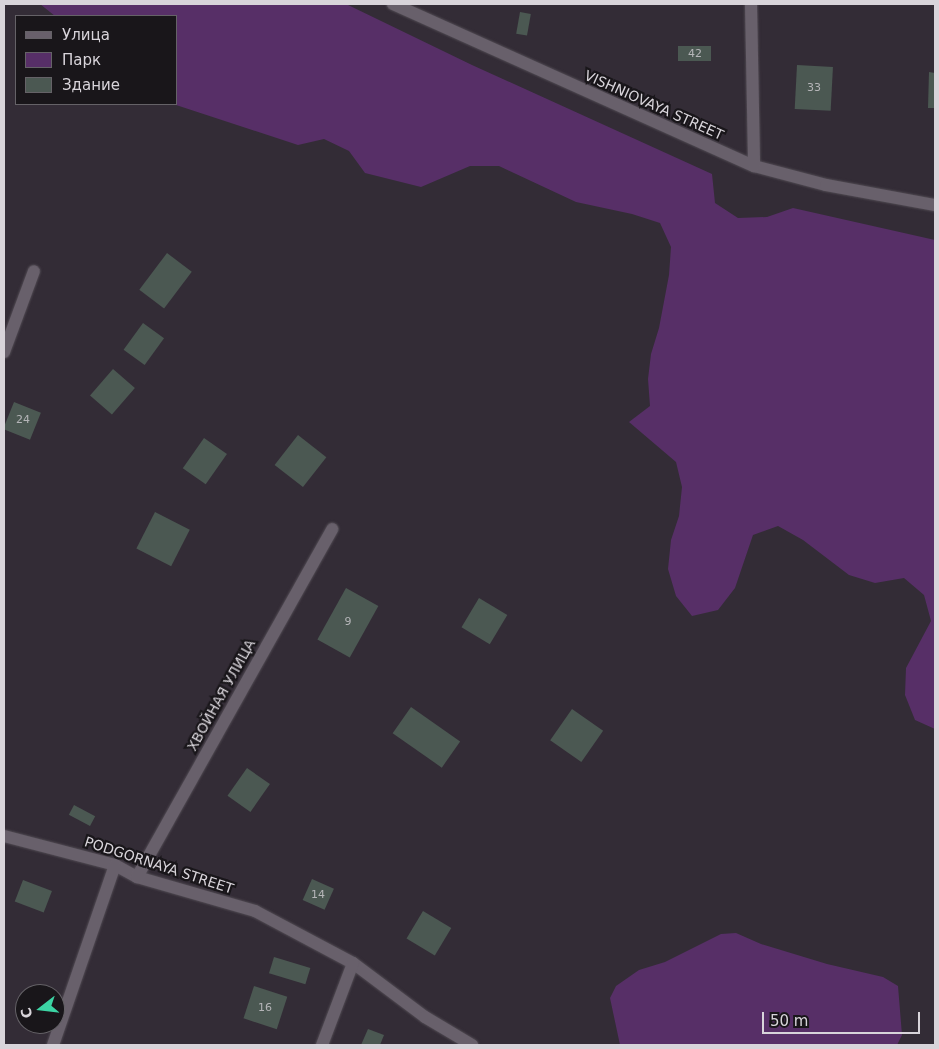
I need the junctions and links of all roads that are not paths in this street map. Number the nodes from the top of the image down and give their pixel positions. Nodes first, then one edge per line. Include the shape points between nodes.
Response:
1 (393, 4) edge
2 (751, 4) edge
3 (754, 166) junction
4 (935, 205) edge
5 (34, 271) dead end
6 (4, 352) edge
7 (332, 529) dead end
8 (4, 836) edge
9 (115, 865) junction
10 (136, 877) junction
11 (354, 963) junction
12 (53, 1045) edge
13 (322, 1045) edge
14 (472, 1045) edge

1 - 3 street, VISHNIOVAYA STREET
2 - 3 street
3 - 4 street, VISHNIOVAYA STREET via 826,186
5 - 6 street
7 - 10 street, ХВОЙНАЯ УЛИЦА
8 - 9 street, PODGORNAYA STREET
9 - 10 street, PODGORNAYA STREET
9 - 12 street
10 - 11 street, PODGORNAYA STREET via 256,911
11 - 13 street
11 - 14 street, PODGORNAYA STREET via 425,1017

